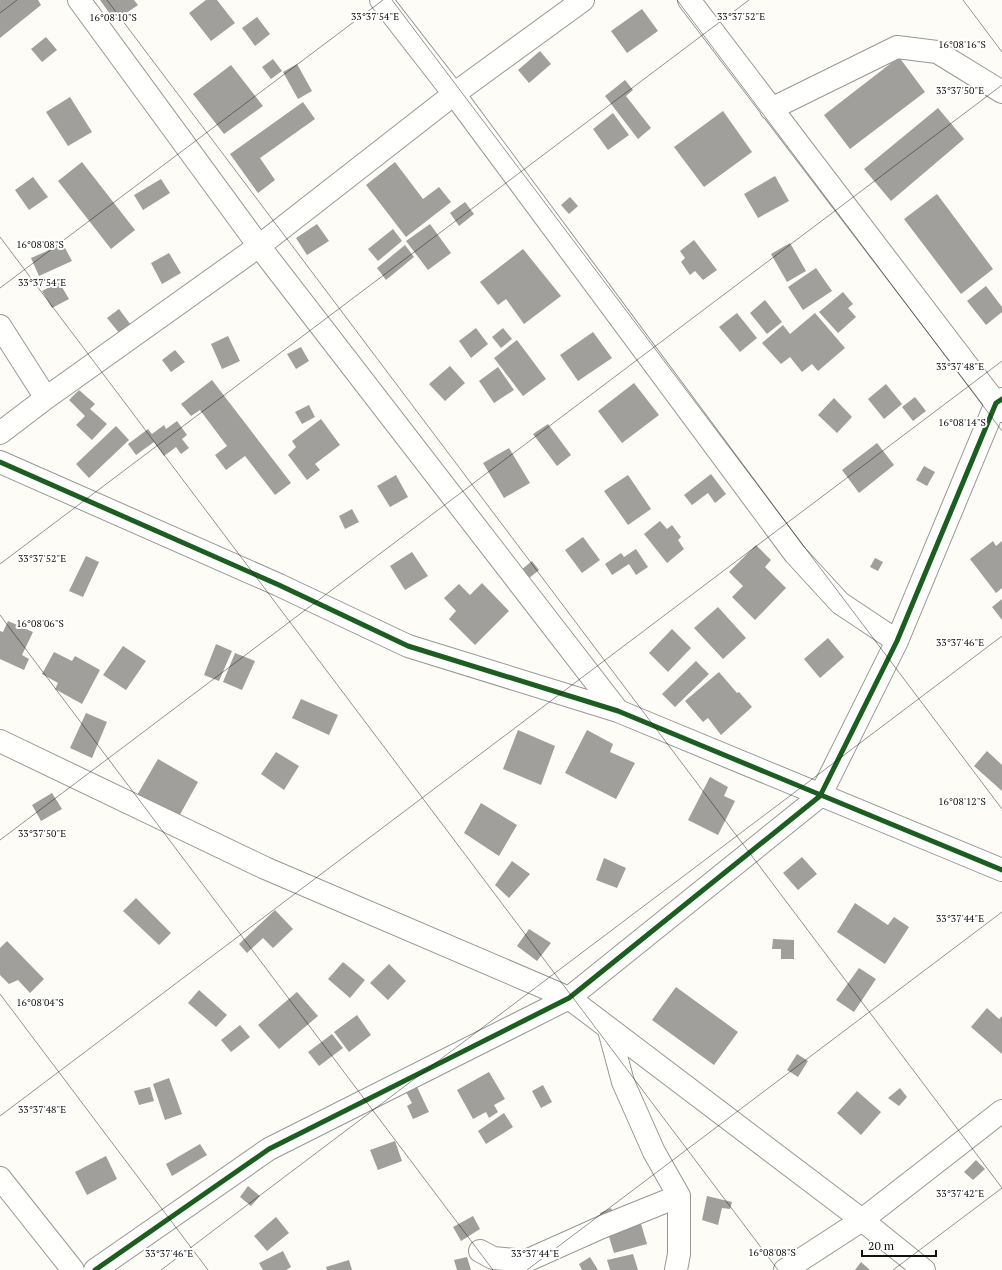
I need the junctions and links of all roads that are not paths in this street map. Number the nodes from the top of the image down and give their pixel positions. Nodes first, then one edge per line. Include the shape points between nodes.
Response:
1 (79, 0) edge
2 (380, 0) edge
3 (583, 0) edge
4 (689, 0) edge
5 (1002, 92) edge
6 (454, 94) junction
7 (771, 109) junction
8 (259, 246) junction
9 (0, 326) edge
10 (46, 398) junction
11 (1000, 404) edge
12 (0, 433) edge
13 (0, 462) edge
14 (898, 641) junction
15 (618, 711) junction
16 (0, 741) edge
17 (820, 796) junction
18 (1002, 870) edge
19 (569, 998) junction
20 (609, 1030) junction
21 (1002, 1111) edge
22 (0, 1178) edge
23 (679, 1196) junction
24 (862, 1220) junction
25 (480, 1250) dead end
26 (73, 1270) edge
27 (94, 1270) edge
28 (676, 1270) edge
29 (784, 1270) edge
30 (924, 1270) edge

1 - 8 street
2 - 6 street
3 - 6 street
4 - 7 street
5 - 7 street via 937,52 897,47
6 - 8 street
6 - 14 street via 795,554 840,603
7 - 11 street
8 - 10 street
8 - 15 street
9 - 10 street
10 - 12 street
11 - 14 street
13 - 15 street via 279,584 408,646
14 - 17 street
15 - 17 street
16 - 19 street via 265,868
17 - 18 street
17 - 19 street
19 - 20 street
19 - 27 street via 269,1149
20 - 23 street via 623,1082 654,1152
20 - 24 street
21 - 24 street
22 - 26 street
23 - 25 street via 526,1261 493,1258
23 - 28 street via 679,1254
24 - 29 street
24 - 30 street

